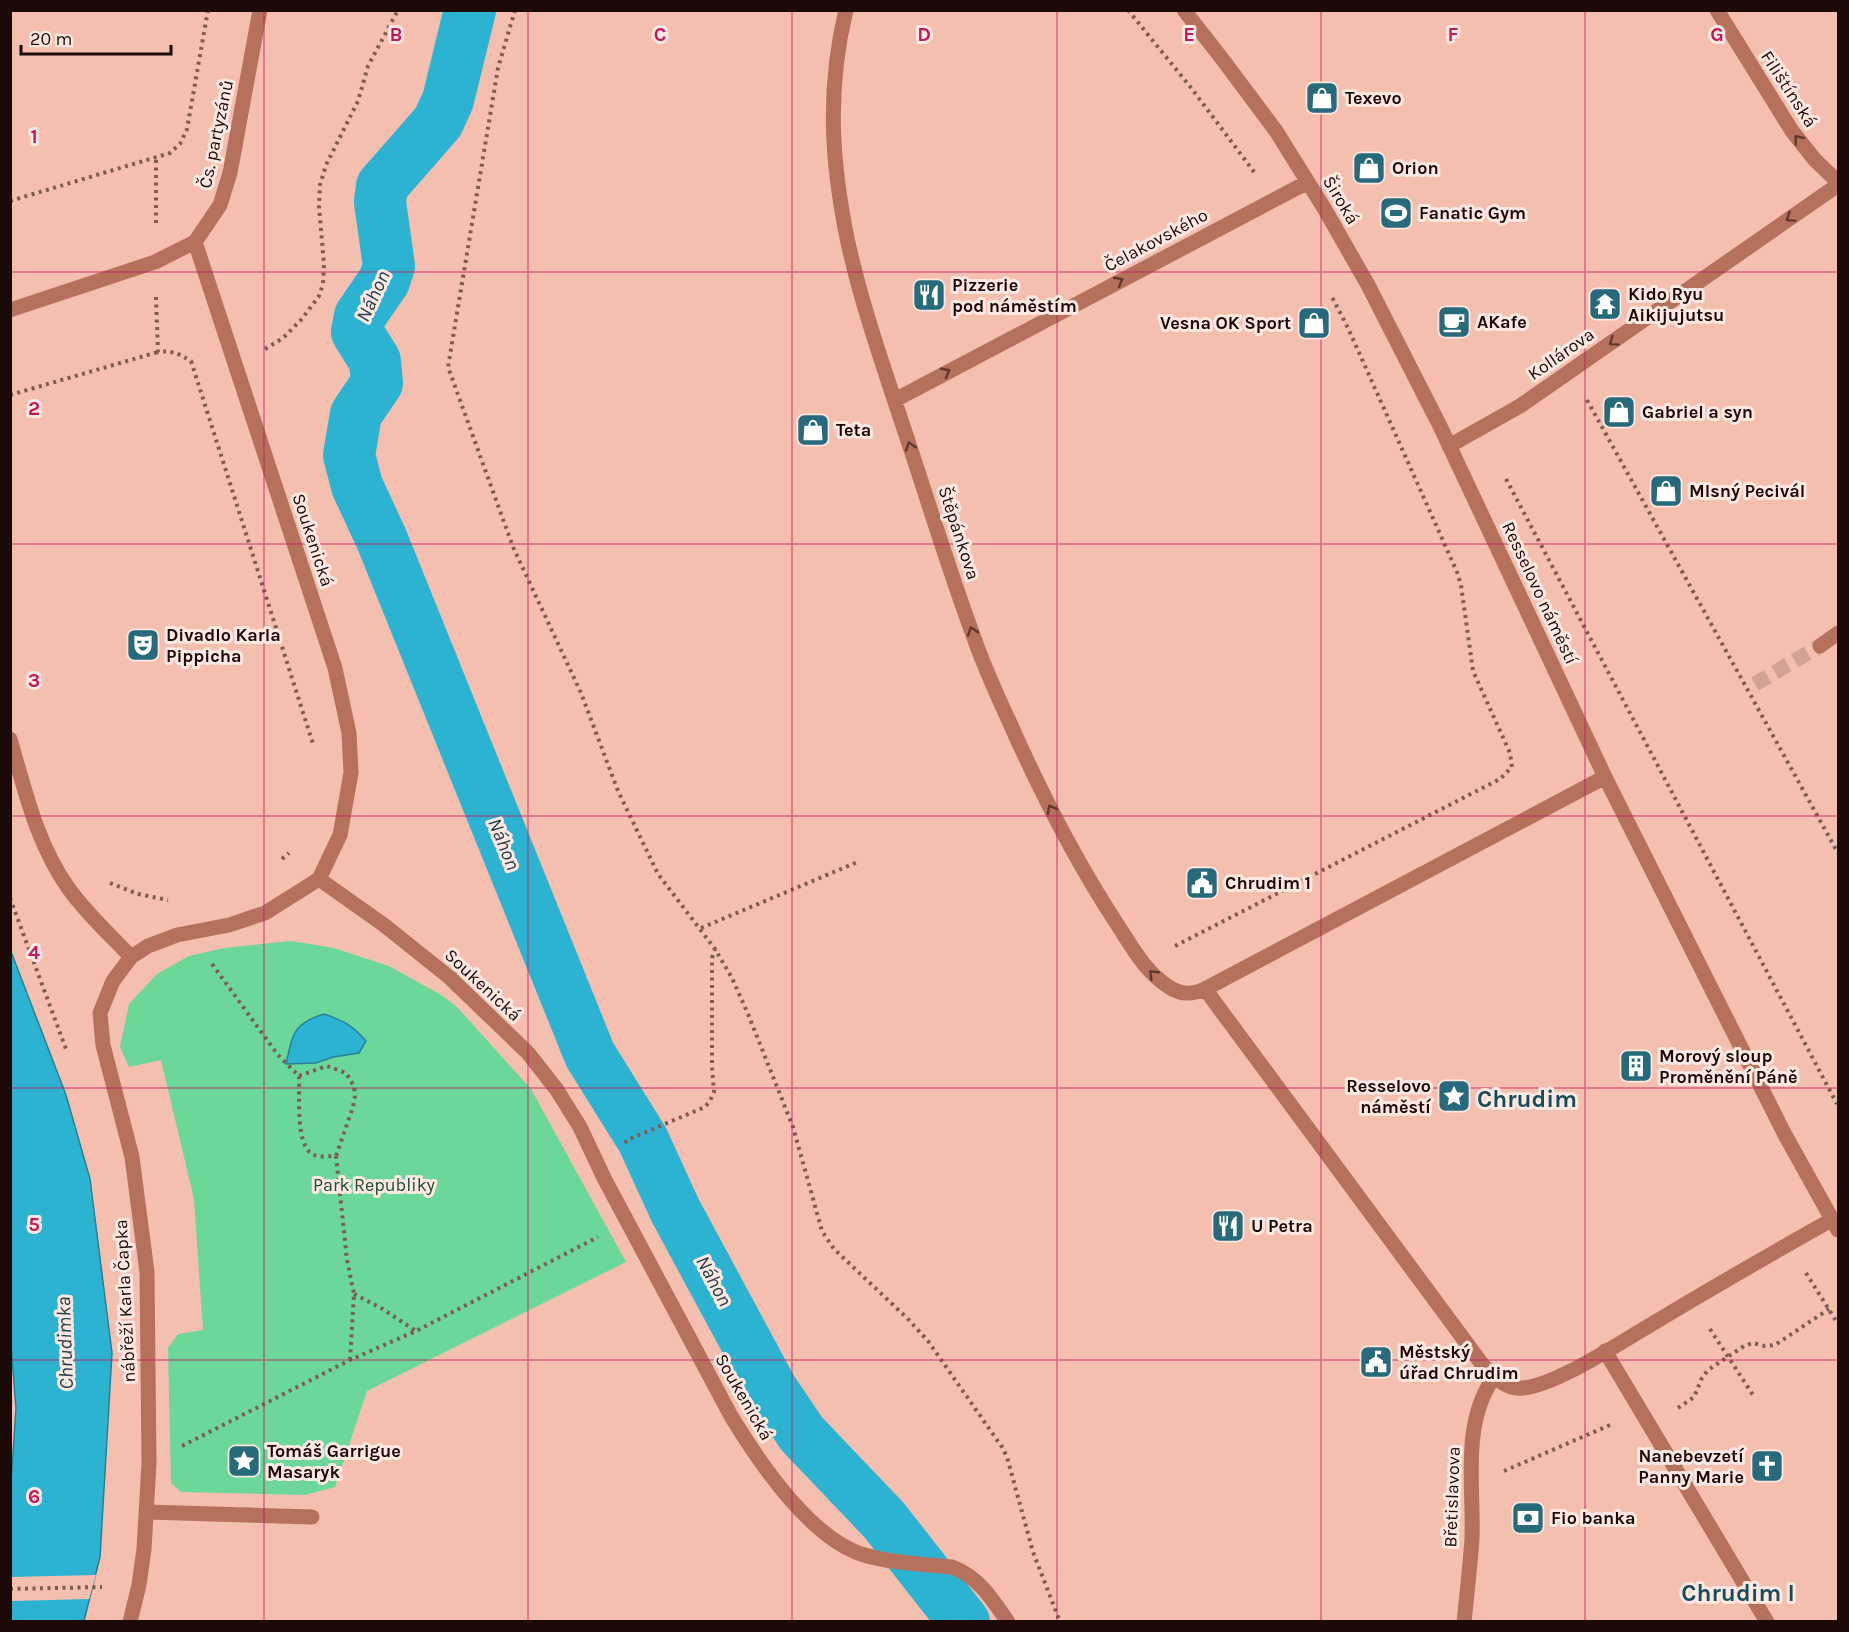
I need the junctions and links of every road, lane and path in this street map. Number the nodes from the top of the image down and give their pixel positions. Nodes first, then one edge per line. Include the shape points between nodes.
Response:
1 (208, 10) edge
2 (260, 10) edge
3 (398, 10) edge
4 (515, 10) edge
5 (846, 10) edge
6 (1128, 10) edge
7 (1184, 10) edge
8 (1717, 10) edge
9 (156, 158) junction
10 (1308, 182) junction
11 (1839, 183) edge
12 (1276, 199) junction
13 (10, 201) edge
14 (195, 242) junction
15 (155, 262) junction
16 (1327, 288) dead end
17 (10, 310) edge
18 (158, 352) junction
19 (234, 363) junction
20 (1571, 371) junction
21 (10, 395) edge
22 (895, 400) junction
23 (1440, 426) joint
24 (1483, 428) junction
25 (1449, 446) junction
26 (1839, 633) edge
27 (1820, 646) tunnel mouth
28 (10, 739) edge
29 (313, 745) dead end
30 (1605, 777) junction
31 (295, 845) dead end
32 (289, 852) junction
33 (1839, 853) edge
34 (860, 861) dead end
35 (275, 866) dead end
36 (318, 879) junction
37 (106, 881) dead end
38 (10, 898) edge
39 (170, 900) dead end
40 (701, 928) junction
41 (194, 932) junction
42 (715, 949) junction
43 (131, 957) junction
44 (1142, 963) junction
45 (1205, 989) junction
46 (70, 1058) dead end
47 (299, 1076) junction
48 (1837, 1104) edge
49 (627, 1140) dead end
50 (336, 1156) junction
51 (1836, 1224) edge
52 (598, 1237) dead end
53 (1788, 1245) junction
54 (354, 1294) junction
55 (1829, 1309) junction
56 (1839, 1324) edge
57 (416, 1331) junction
58 (1605, 1352) junction
59 (1729, 1356) junction
60 (350, 1360) junction
61 (1494, 1377) junction
62 (1753, 1395) dead end
63 (1645, 1418) junction
64 (149, 1463) junction
65 (1471, 1486) junction
66 (146, 1512) junction
67 (312, 1516) dead end
68 (92, 1587) dead end
69 (10, 1589) edge
70 (130, 1622) edge
71 (1008, 1622) edge
72 (1060, 1622) edge
73 (1464, 1622) edge
74 (1767, 1622) edge

1 - 9 path via 187,129 180,144
2 - 14 street, Čs. partyzánů via 230,173 220,205
3 - 19 path via 368,66 358,101 320,184 324,265 319,296 283,338
4 - 40 path via 498,68 448,367 513,547 581,693 618,791 658,873
5 - 22 street, Štěpánkova via 833,82 837,181 847,240
6 - 12 path
7 - 10 street, Široká via 1276,131
11 -> 8 street, Filištínská via 1792,131
9 - 13 path
9 - 15 path
10 - 12 street, Čelakovského
10 - 23 street, Široká via 1368,285
11 -> 20 street, Kollárova
22 -> 12 street, Čelakovského
14 - 15 street, Čs. partyzánů
14 - 19 street, Soukenická
15 - 17 street, Čs. partyzánů
15 - 18 path
16 - 44 path via 1457,572 1473,671 1510,753 1512,767 1500,779
18 - 21 path
18 - 29 path via 178,353 191,361
19 - 36 street, Soukenická via 335,669 349,733 351,773 340,835
20 - 24 street, Kollárova
20 - 33 path
44 -> 22 street, Štěpánkova via 1095,891 1033,777 974,637
23 - 25 street, Resselovo náměstí
24 - 25 street, Kollárova
24 - 48 path via 1501,469
25 - 30 street, Resselovo náměstí
26 - 27 street
28 - 43 street via 36,829 52,864 82,907
30 - 45 street
30 - 51 street, Resselovo náměstí via 1784,1133
31 - 32 path
32 - 35 path
32 - 36 path
34 - 40 path
36 - 41 street, nábřeží Karla Čapka via 265,913
36 - 71 street, Soukenická via 449,977 528,1053 557,1089 730,1416 782,1490 825,1534 860,1553 952,1567 972,1577
37 - 39 path via 138,894
38 - 46 path
40 - 42 path
41 - 43 street, nábřeží Karla Čapka via 161,940
41 - 47 path via 210,961 278,1055
42 - 49 path via 714,1092 710,1101 705,1107
42 - 72 path via 748,1014 793,1127 822,1231 834,1250 928,1341 1002,1447
43 - 64 street, nábřeží Karla Čapka via 113,981 100,1013 102,1045 132,1157 147,1272
45 -> 44 street, Štěpánkova via 1194,994 1181,993 1157,979
45 - 61 street, Resselovo náměstí
47 - 50 path via 304,1144 318,1156
47 - 50 path via 327,1066 346,1073 354,1086 353,1107
50 - 54 path
51 - 53 street, Resselovo náměstí
52 - 57 path
53 - 55 path
53 - 58 street, Resselovo náměstí
54 - 57 path
54 - 60 path
55 - 56 path
55 - 59 path via 1776,1345 1749,1344
57 - 60 path
58 - 61 street, Resselovo náměstí via 1536,1386 1517,1388
58 - 63 street
59 - 62 path
59 - 63 path via 1708,1370 1688,1402 1657,1417
60 - 64 path
61 - 65 street, Břetislavova via 1476,1419
63 - 65 path via 1601,1428
63 - 74 street
64 - 66 street, nábřeží Karla Čapka
65 - 73 street, Břetislavova via 1472,1539
66 - 67 street
66 - 70 street, nábřeží Karla Čapka via 139,1585
68 - 69 path

